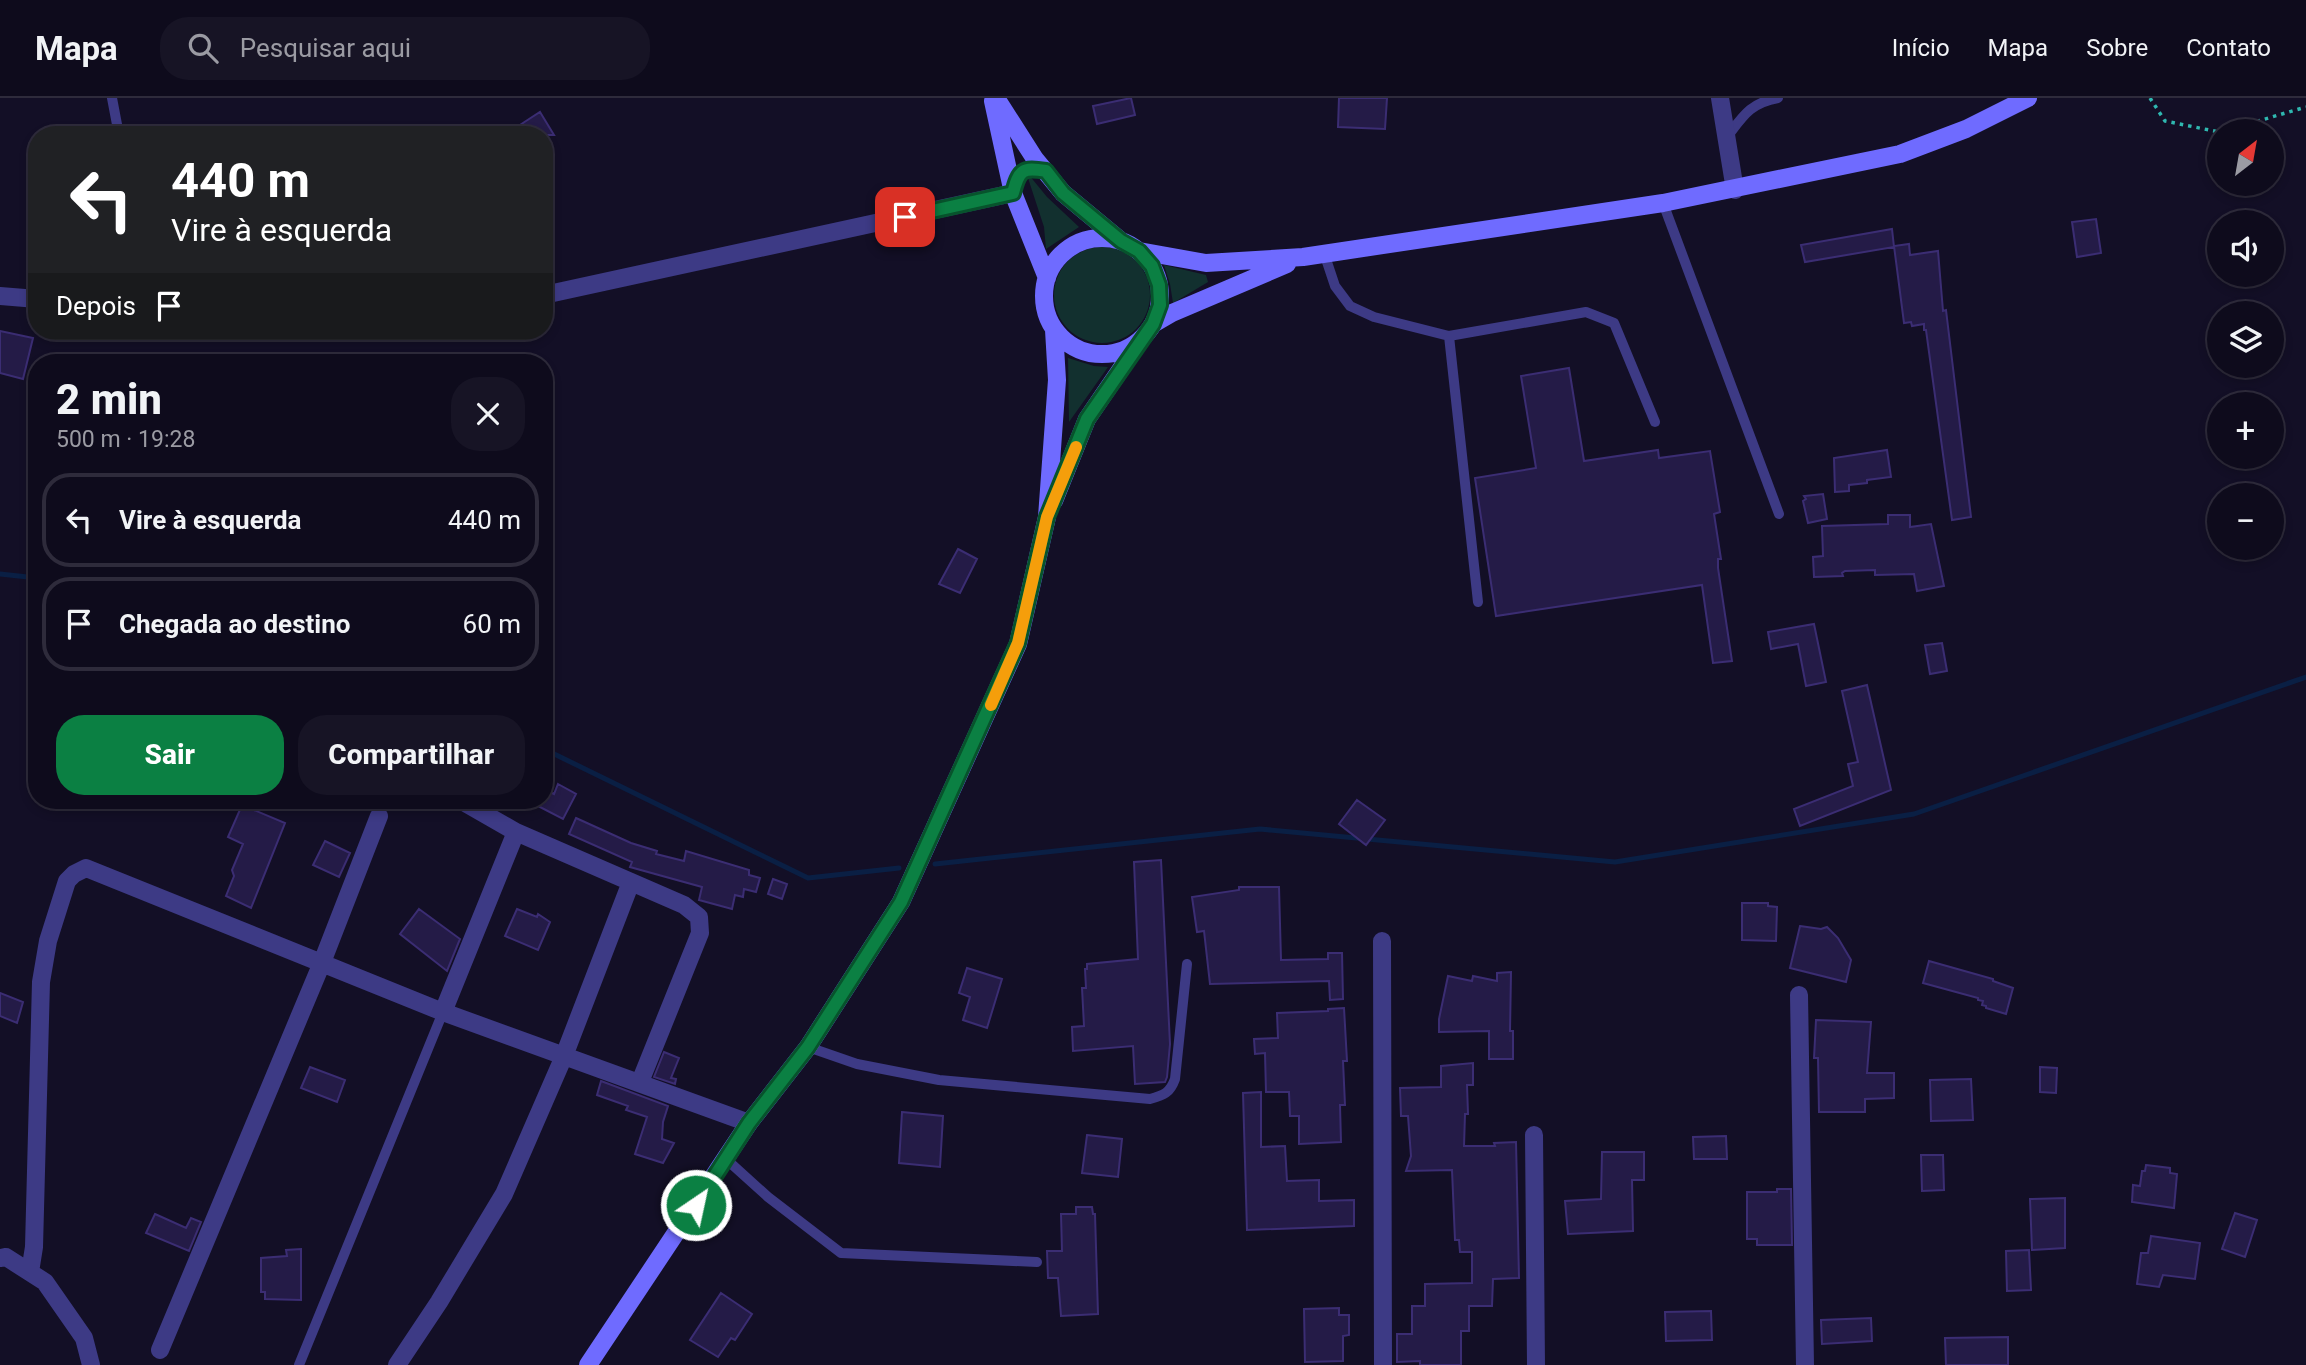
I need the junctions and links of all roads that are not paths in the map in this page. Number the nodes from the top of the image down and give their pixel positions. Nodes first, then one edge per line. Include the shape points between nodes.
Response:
1 (112, 98) edge
2 (995, 98) edge
3 (1720, 98) edge
4 (1778, 98) edge
5 (2028, 98) edge
6 (117, 126) edge
7 (1726, 137) junction
8 (1046, 171) junction
9 (1735, 190) junction
10 (1013, 193) junction
11 (1663, 203) junction
12 (1121, 241) junction
13 (1139, 251) junction
14 (1324, 253) junction
15 (1303, 257) junction
16 (1046, 278) junction
17 (553, 293) edge
18 (0, 296) edge
19 (28, 298) edge
20 (1153, 324) junction
21 (1055, 330) junction
22 (1449, 336) junction
23 (1141, 340) junction
24 (1655, 422) dead end
25 (1779, 514) dead end
26 (1047, 517) junction
27 (1478, 602) dead end
28 (476, 809) edge
29 (379, 817) dead end
30 (516, 832) junction
31 (631, 882) junction
32 (1382, 941) dead end
33 (1187, 964) dead end
34 (321, 965) junction
35 (1799, 995) dead end
36 (443, 1012) junction
37 (808, 1047) junction
38 (564, 1056) junction
39 (640, 1082) junction
40 (749, 1123) junction
41 (1535, 1135) dead end
42 (726, 1159) junction
43 (0, 1258) edge
44 (1037, 1262) dead end
45 (30, 1272) junction
46 (160, 1350) dead end
47 (91, 1365) edge
48 (299, 1365) edge
49 (397, 1365) edge
50 (587, 1365) edge
51 (1383, 1365) edge
52 (1536, 1365) edge
53 (1805, 1365) edge

1 - 6 lane
2 - 8 main road
2 - 10 main road
3 - 7 street
4 - 7 lane via 1749,108
5 - 9 main road via 1966,129 1900,154
7 - 9 street
8 - 10 main road via 1023,171
8 - 12 main road via 1063,193
9 - 11 main road
10 - 16 main road
10 - 17 street
11 - 14 main road
11 - 25 lane
12 - 13 main road
12 - 16 main road via 1084,241 1055,261
13 - 15 main road via 1206,263
13 - 20 main road via 1152,266 1159,285 1160,305
14 - 15 main road
14 - 22 lane via 1335,286 1350,306 1374,317
15 - 20 main road
16 - 21 main road via 1046,313
18 - 19 street
20 - 23 main road
21 - 23 main road via 1086,352 1124,350
21 - 26 main road via 1057,380
22 - 24 lane via 1586,312 1614,323
22 - 27 lane
23 - 26 main road via 1087,419
26 - 37 main road via 1013,656 901,902
28 - 30 street
29 - 34 street
30 - 31 street
30 - 36 street
31 - 38 street
31 - 39 street via 684,905 699,917 700,933
32 - 51 street
33 - 37 lane via 1175,1079 1171,1090 1162,1096 939,1080 857,1064
34 - 36 street
34 - 45 street via 86,868 67,881 41,982
34 - 46 street
35 - 53 street
36 - 38 street
36 - 48 lane
37 - 40 main road
38 - 39 street
38 - 49 street via 504,1194
39 - 40 street
40 - 42 main road
41 - 52 street
42 - 44 lane via 841,1253
42 - 50 main road
43 - 45 street
45 - 47 street via 45,1282 84,1338

